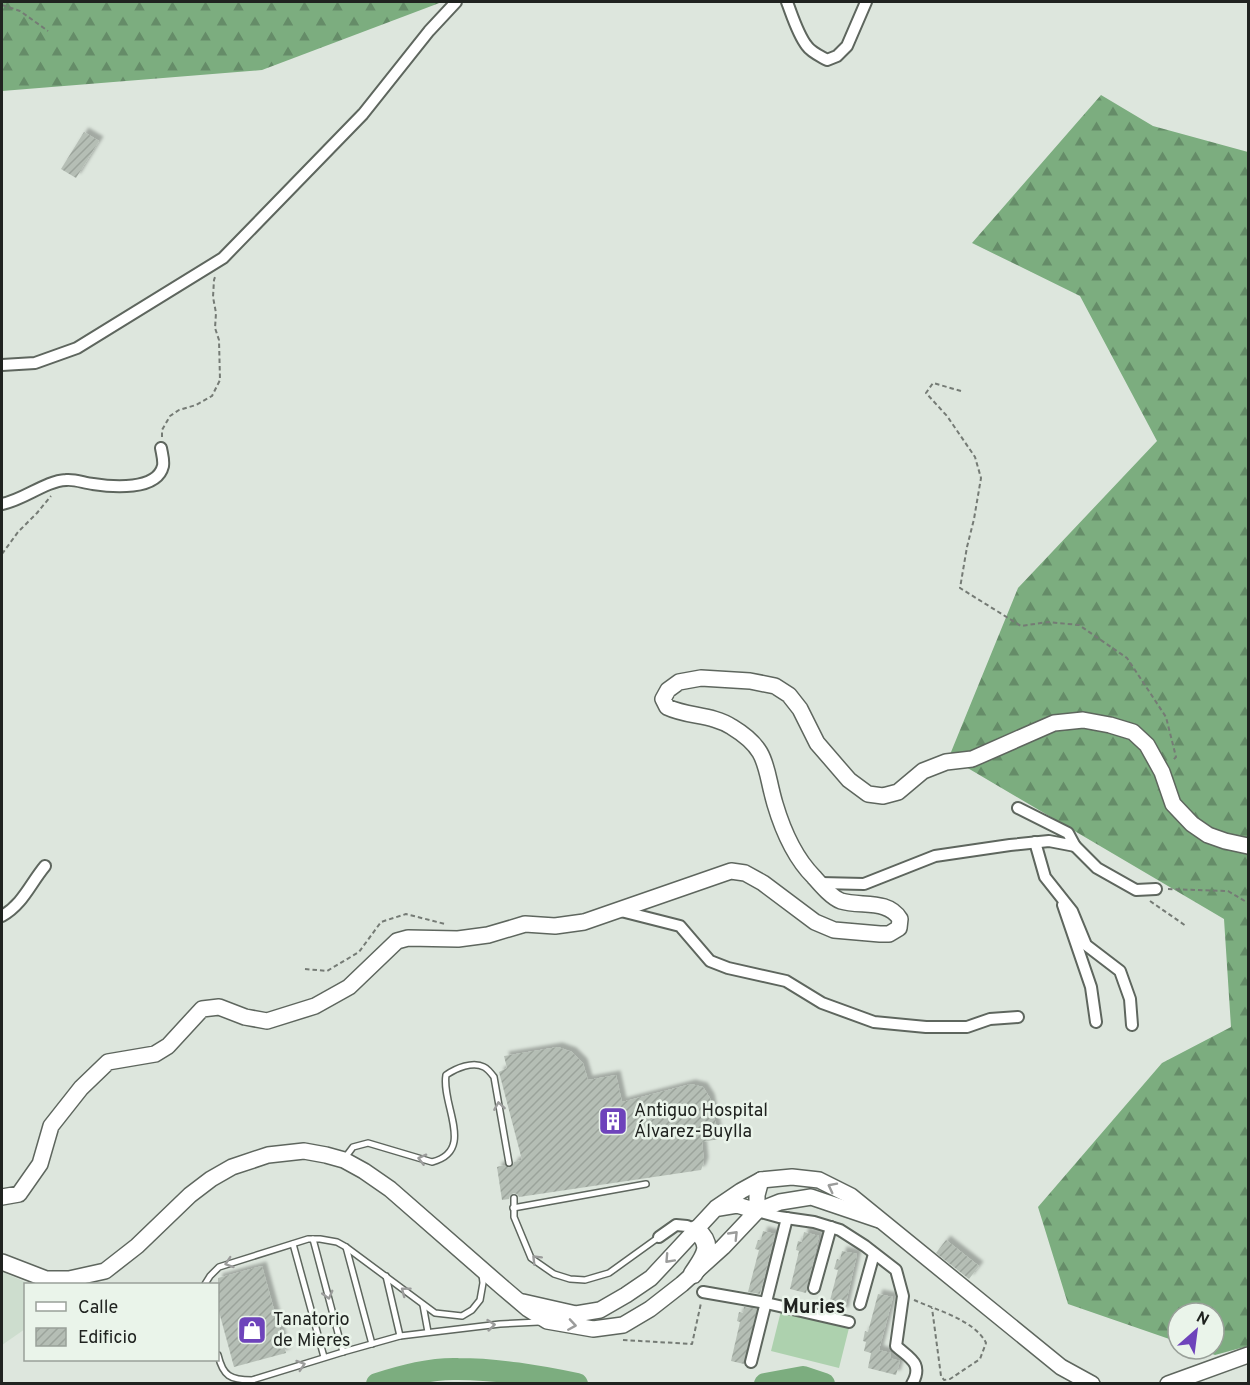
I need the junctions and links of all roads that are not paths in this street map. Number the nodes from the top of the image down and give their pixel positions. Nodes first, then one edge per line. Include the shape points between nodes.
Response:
1 (456, 2) edge
2 (787, 2) edge
3 (866, 2) edge
4 (2, 365) edge
5 (161, 448) road end
6 (2, 504) edge
7 (1018, 808) dead end
8 (1035, 842) junction
9 (1075, 846) junction
10 (1248, 846) edge
11 (45, 866) dead end
12 (820, 883) junction
13 (1156, 889) road end
14 (1060, 896) junction
15 (617, 910) junction
16 (2, 916) edge
17 (1018, 1017) dead end
18 (1096, 1022) dead end
19 (1132, 1025) dead end
20 (344, 1160) junction
21 (509, 1163) dead end
22 (761, 1180) junction
23 (646, 1184) dead end
24 (2, 1197) edge
25 (514, 1198) dead end
26 (513, 1208) junction
27 (716, 1209) junction
28 (757, 1211) junction
29 (787, 1218) junction
30 (879, 1220) junction
31 (831, 1227) junction
32 (696, 1230) junction
33 (659, 1237) joint
34 (312, 1239) junction
35 (292, 1244) junction
36 (346, 1247) junction
37 (874, 1254) junction
38 (2, 1262) edge
39 (481, 1269) junction
40 (693, 1274) junction
41 (386, 1276) junction
42 (206, 1283) edge
43 (814, 1288) dead end
44 (703, 1292) dead end
45 (520, 1302) junction
46 (766, 1303) junction
47 (860, 1304) dead end
48 (423, 1305) junction
49 (547, 1321) junction
50 (849, 1322) dead end
51 (428, 1332) junction
52 (400, 1336) junction
53 (372, 1344) junction
54 (343, 1352) junction
55 (1248, 1355) edge
56 (324, 1357) junction
57 (219, 1359) edge
58 (751, 1362) dead end
59 (912, 1383) edge
60 (1092, 1383) edge
61 (1168, 1383) edge

1 - 4 street via 363,114 223,258 77,348 35,363
2 - 3 street via 807,46 826,60 847,46
5 - 6 street via 164,464 160,474 142,485 64,480
7 - 9 street via 1068,833
8 - 9 street
8 - 12 street via 935,856 864,884
8 - 14 street via 1045,877
9 - 13 street via 1097,868 1136,890
10 - 12 street via 1208,835 1191,824 1173,804 1147,745 1133,732 1110,724 1083,720 1054,723 972,759 946,762 923,771 898,792 883,796 868,794 849,780 817,743 789,695 775,686 701,678 679,682 668,690 663,699 667,707 722,721 759,750 774,804 793,851
11 - 16 street via 23,899
12 - 15 street via 838,900 893,910 900,919 899,928 889,934 834,930 815,922 763,883 745,873 730,871
14 - 18 street via 1090,987
14 - 19 street via 1072,911 1086,945 1120,970 1130,999
15 - 17 street via 680,926 711,961 786,981 822,1003 874,1022 967,1027 990,1019
15 - 24 street via 585,922 525,924 458,939 397,941 349,987 315,1006 267,1021 219,1007 202,1009 168,1046 154,1054 108,1062 94,1075 51,1126 40,1164 19,1194
21 -> 20 lane via 494,1077 480,1065 454,1069 446,1075 455,1133 449,1154 441,1160 432,1162 368,1143 353,1147
20 - 38 street via 304,1151 268,1155 232,1167 190,1195 105,1271 69,1279 46,1279
20 - 39 street via 390,1189
22 - 27 street
22 - 28 street
30 -> 22 street via 851,1197 819,1180
23 - 26 lane
25 - 26 lane
33 -> 26 lane via 609,1273 585,1280 570,1279 554,1274 531,1258
27 - 28 street via 738,1205
27 - 32 street
28 - 29 street
28 - 30 street via 811,1197
40 -> 28 street
29 - 31 street
29 - 46 street
30 - 60 street via 1061,1367
31 - 37 street
31 - 43 street
32 - 33 street via 676,1225
32 - 40 main road via 704,1236 707,1246
32 -> 45 street via 651,1278 600,1310 576,1314
34 - 35 lane
34 - 36 lane
34 -> 54 lane
35 -> 42 lane via 219,1267
35 - 56 lane
36 - 41 lane
36 - 53 lane
37 - 47 street
37 - 59 street via 896,1270 903,1296 896,1347 912,1358 917,1368
39 - 45 street
39 - 48 lane via 480,1300 472,1310 462,1316 435,1313
49 -> 40 street via 593,1329 623,1325
48 -> 41 lane
41 - 52 lane
44 - 46 street
45 - 49 street
46 - 50 street
46 - 58 street
48 - 51 lane
51 -> 49 lane
51 - 52 lane
52 - 53 lane
53 - 54 lane
54 - 56 lane
55 - 61 street
57 -> 56 lane via 227,1375 252,1380

